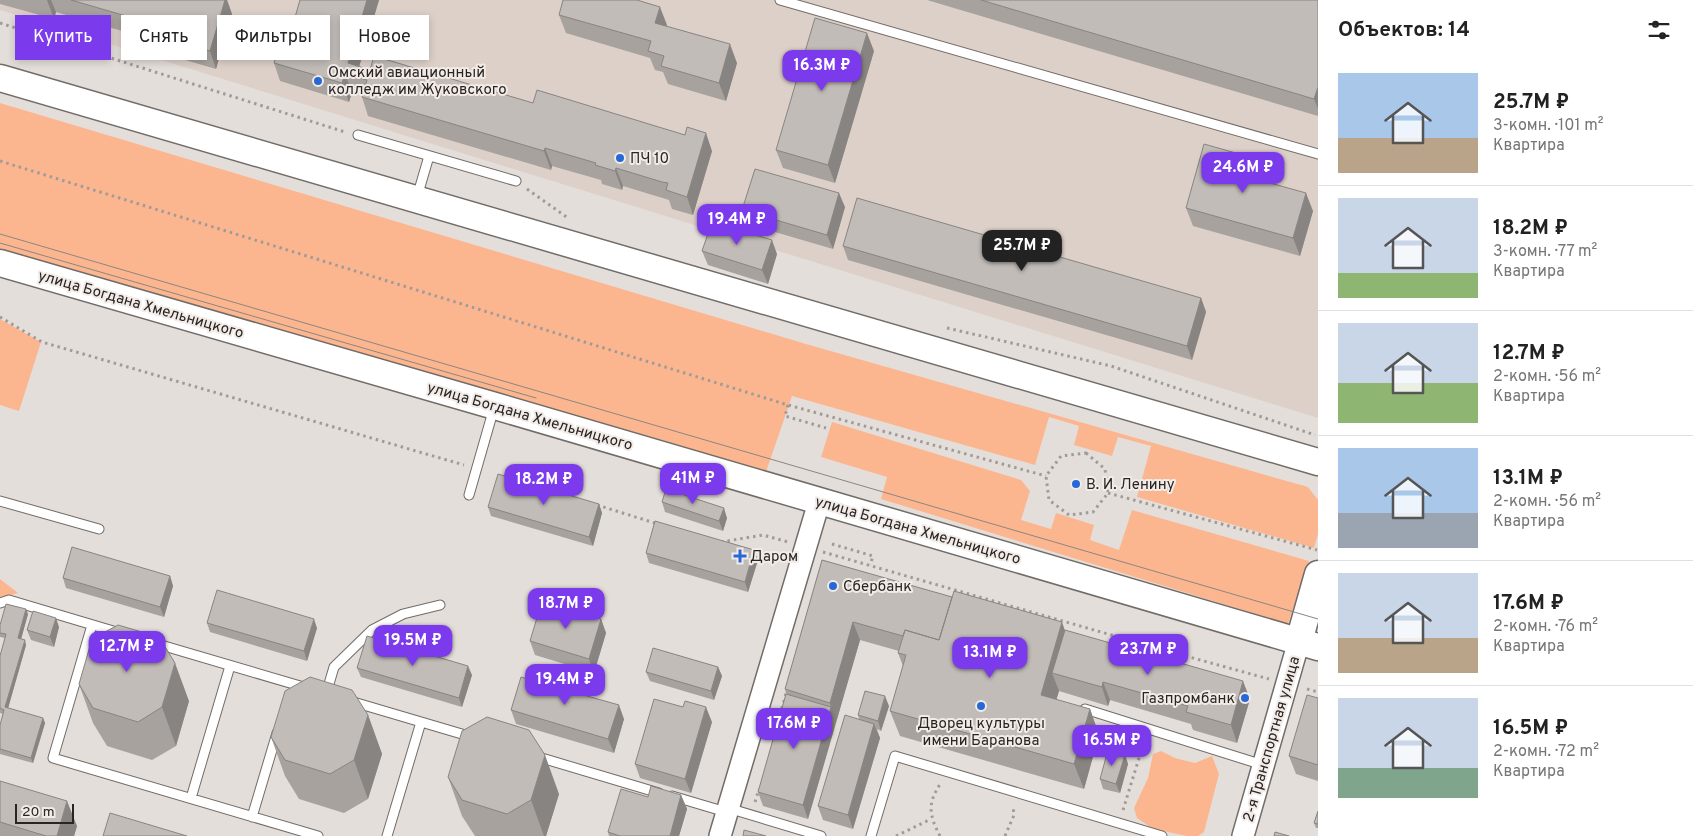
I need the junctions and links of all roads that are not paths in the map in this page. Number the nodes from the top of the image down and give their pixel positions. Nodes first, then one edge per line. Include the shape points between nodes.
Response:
1 (780, 0) edge
2 (807, 4) edge
3 (0, 78) edge
4 (358, 136) road end
5 (1318, 154) edge
6 (429, 156) junction
7 (516, 181) dead end
8 (417, 200) junction
9 (0, 263) edge
10 (495, 406) junction
11 (1318, 462) edge
12 (469, 495) dead end
13 (0, 501) edge
14 (819, 502) junction
15 (99, 528) dead end
16 (1318, 574) edge
17 (0, 603) edge
18 (440, 605) dead end
19 (92, 625) junction
20 (129, 636) edge
21 (147, 641) edge
22 (1308, 644) edge
23 (230, 666) junction
24 (291, 684) junction
25 (288, 693) edge
26 (326, 694) junction
27 (335, 697) edge
28 (345, 700) edge
29 (1085, 709) edge
30 (280, 722) edge
31 (421, 722) junction
32 (478, 739) edge
33 (526, 753) edge
34 (1263, 765) junction
35 (191, 798) junction
36 (727, 811) junction
37 (252, 817) junction
38 (1144, 833) edge
39 (318, 836) edge
40 (387, 836) edge
41 (720, 836) edge
42 (821, 836) edge
43 (871, 836) edge
44 (1162, 836) edge
45 (1243, 836) edge

1 - 2 lane
2 - 5 lane
3 - 8 main road
4 - 6 lane
6 - 7 lane
6 - 8 lane
8 - 11 main road
9 - 10 main road, улица Богдана Хмельницкого
10 - 12 lane
10 - 14 main road, улица Богдана Хмельницкого
13 - 15 lane
14 - 22 main road, улица Богдана Хмельницкого
14 - 36 street
16 - 22 main road
17 - 19 lane via 9,600
18 - 26 lane via 403,614 372,630 334,666
19 - 20 lane
19 - 35 lane via 53,758
21 - 23 lane
22 - 34 street, 2-я Транспортная улица via 1286,684
23 - 24 lane
23 - 35 lane
24 - 25 lane
24 - 26 lane
26 - 27 lane
28 - 31 lane
29 - 34 lane
30 - 37 lane
31 - 32 lane
31 - 40 lane
33 - 36 lane
34 - 45 street, 2-я Транспортная улица
35 - 37 lane
36 - 41 street
36 - 42 lane via 752,815
37 - 39 lane
38 - 43 lane via 895,756
38 - 44 lane

